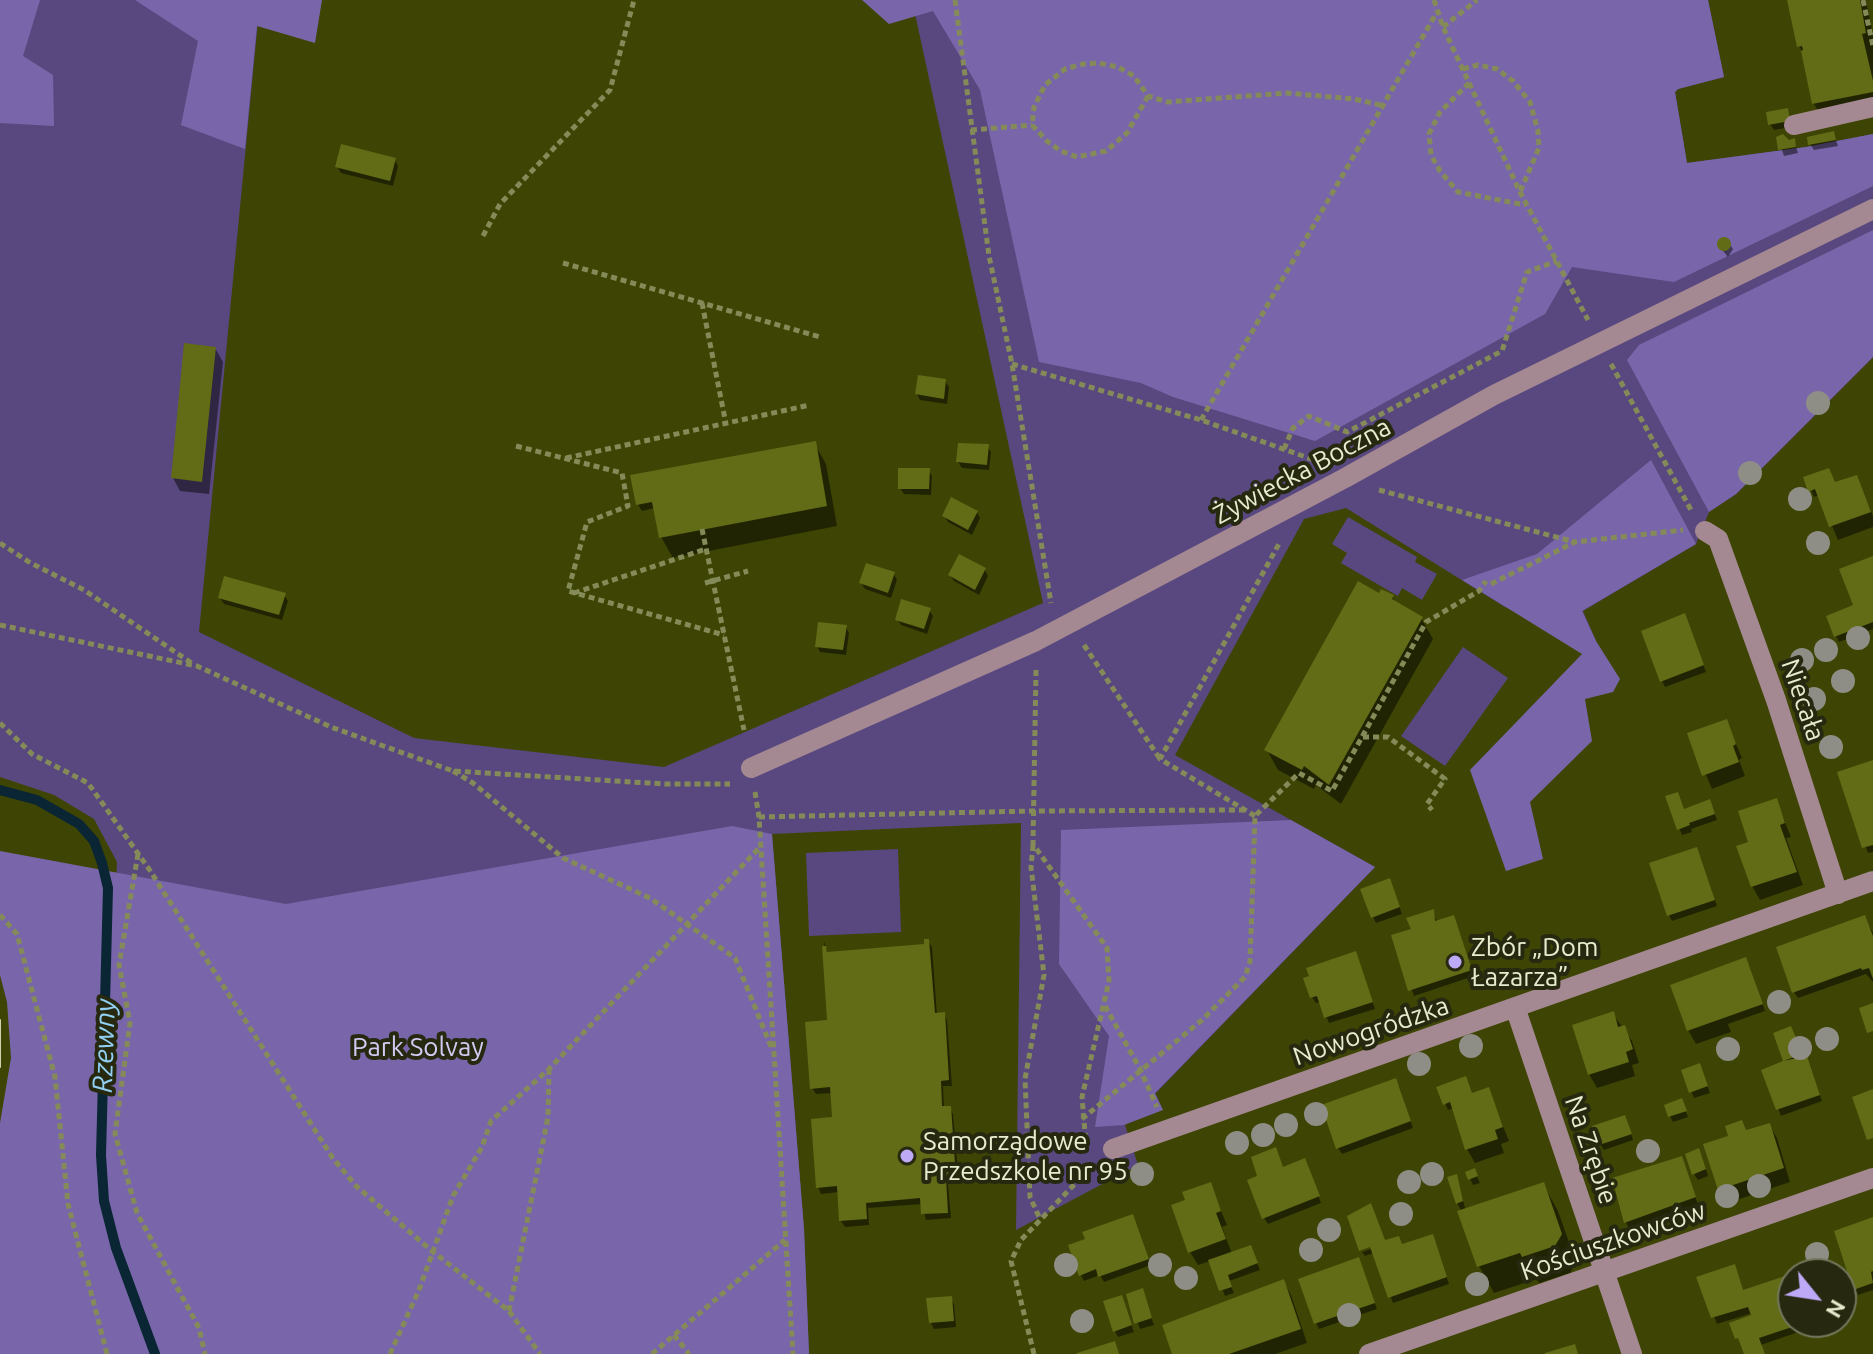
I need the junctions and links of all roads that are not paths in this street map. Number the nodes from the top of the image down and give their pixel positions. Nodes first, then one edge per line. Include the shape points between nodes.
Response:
1 (1873, 107) edge
2 (1794, 125) dead end
3 (1873, 209) edge
4 (1701, 526) road end
5 (745, 776) road end
6 (1873, 881) edge
7 (1838, 894) junction
8 (1515, 1007) junction
9 (1113, 1149) road end
10 (1873, 1178) edge
11 (1605, 1272) junction
12 (1369, 1354) edge
13 (1632, 1354) edge

1 - 2 street
3 - 5 street, Żywiecka Boczna via 1494,395 1063,628
4 - 7 street, Niecała via 1718,539
6 - 7 street, Nowogródzka
7 - 8 street, Nowogródzka
8 - 9 street, Nowogródzka
8 - 11 street, Na Zrębie
10 - 11 street, Kościuszkowców
11 - 12 street, Kościuszkowców
11 - 13 street, Na Zrębie

